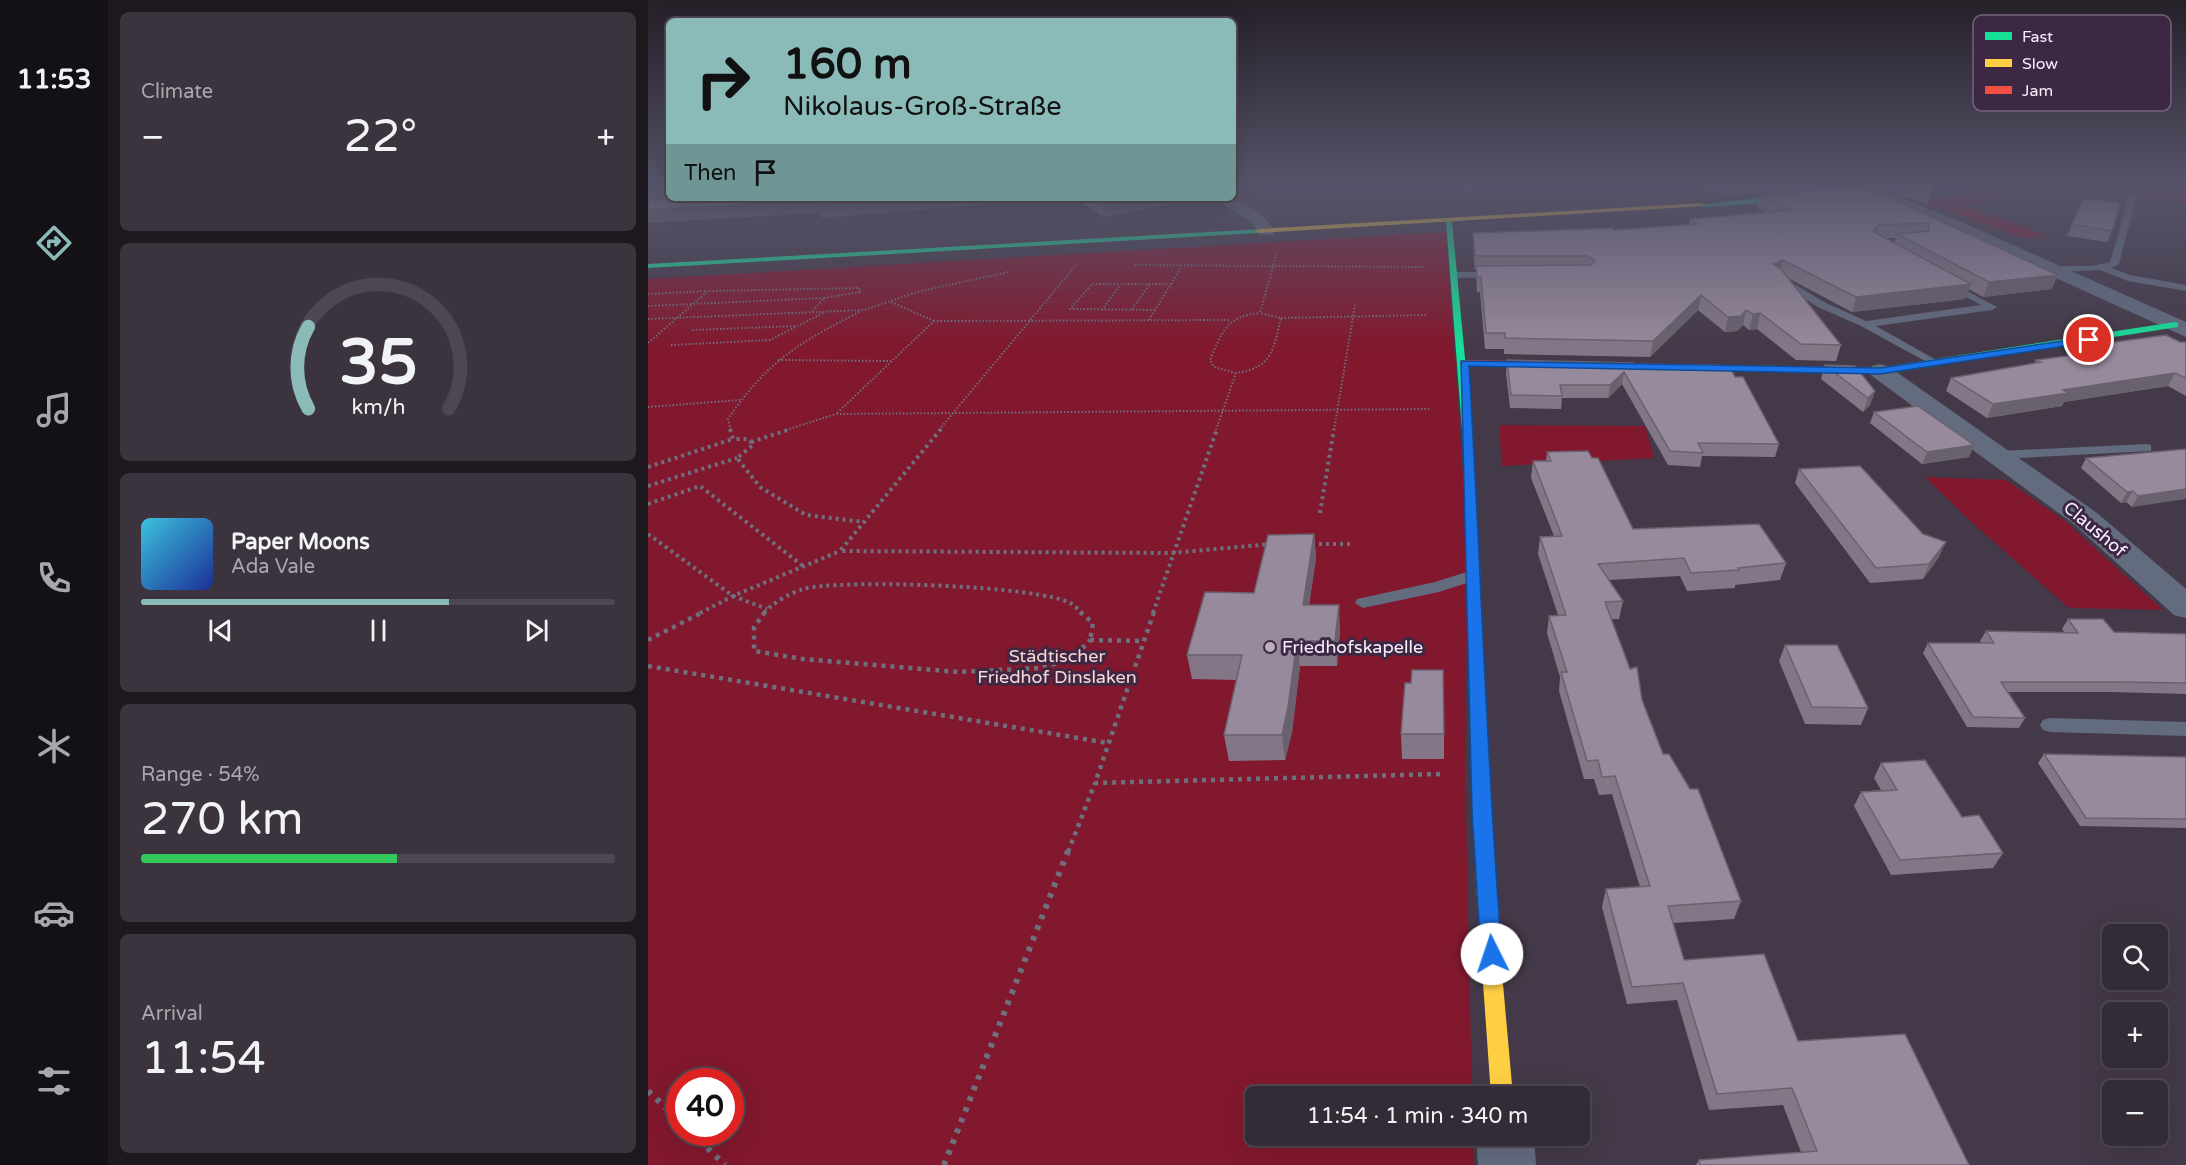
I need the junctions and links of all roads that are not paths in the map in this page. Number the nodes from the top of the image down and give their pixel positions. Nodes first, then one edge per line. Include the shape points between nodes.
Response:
1 (1136, 238) edge
2 (1451, 238) edge
3 (1984, 238) edge
4 (2121, 238) edge
5 (648, 266) edge
6 (2101, 267) junction
7 (2053, 269) junction
8 (1455, 274) junction
9 (1503, 275) edge
10 (1934, 276) edge
11 (1777, 278) edge
12 (2186, 288) edge
13 (1865, 324) junction
14 (2180, 328) edge
15 (1464, 363) junction
16 (1934, 363) junction
17 (1880, 371) junction
18 (2146, 448) dead end
19 (2000, 455) junction
20 (1473, 574) junction
21 (1363, 603) dead end
22 (2186, 607) edge
23 (2050, 725) dead end
24 (2186, 729) edge
25 (1501, 1086) edge
26 (1506, 1146) edge
27 (1507, 1165) edge

1 - 5 street
2 - 8 street
3 - 7 street
4 - 6 lane via 2114,264
6 - 7 lane
6 - 12 lane via 2128,279
7 - 14 street
8 - 9 lane
8 - 15 street
10 - 13 lane via 1992,308
11 - 13 lane via 1822,305
13 - 16 lane
14 - 16 street
15 - 17 street
15 - 20 street
16 - 17 street
17 - 19 street, Claushof
18 - 19 lane
19 - 22 street, Claushof via 2086,519
20 - 21 lane via 1439,587
20 - 25 street via 1481,811
23 - 24 lane
26 - 27 street

